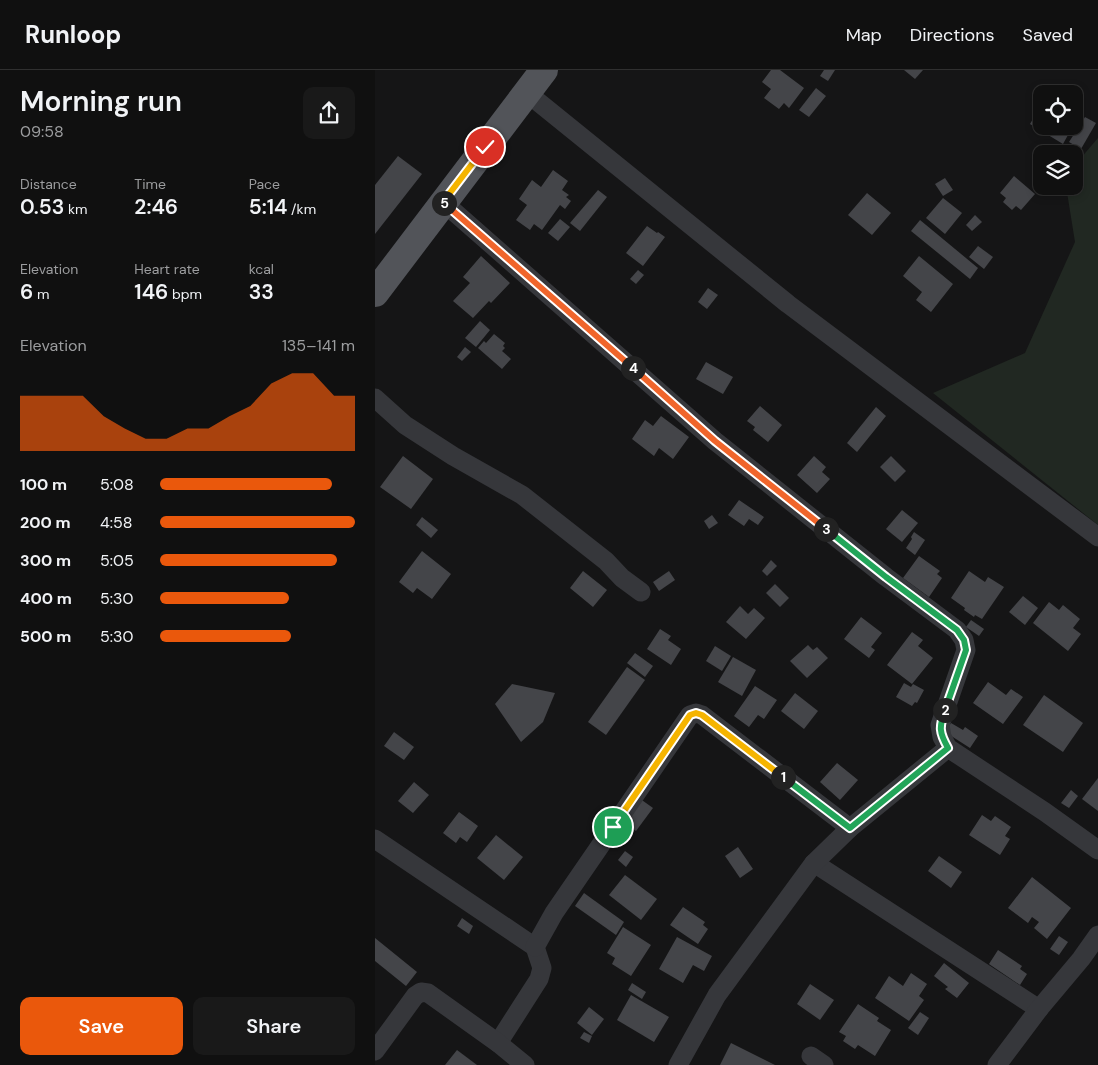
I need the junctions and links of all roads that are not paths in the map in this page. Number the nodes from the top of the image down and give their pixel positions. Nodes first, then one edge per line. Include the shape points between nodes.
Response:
1 (543, 70) edge
2 (526, 92) junction
3 (443, 202) junction
4 (375, 293) edge
5 (375, 398) edge
6 (1098, 537) edge
7 (641, 592) dead end
8 (948, 748) junction
9 (850, 828) junction
10 (375, 839) edge
11 (1098, 850) edge
12 (814, 863) junction
13 (1098, 935) edge
14 (535, 947) junction
15 (1039, 1009) junction
16 (498, 1043) junction
17 (375, 1052) edge
18 (525, 1065) edge
19 (678, 1065) edge
20 (997, 1065) edge

1 - 2 main road
2 - 3 main road
2 - 6 street via 788,304
3 - 4 main road
3 - 8 street via 715,441 957,630 966,650 940,725
5 - 7 street via 405,425 522,495
8 - 9 street
8 - 11 street
9 - 12 street
9 - 14 street via 702,715 690,715 554,913
10 - 14 street
12 - 15 street
12 - 19 street via 717,995
13 - 15 street
14 - 16 street via 543,968 539,979
15 - 20 street
16 - 17 street via 428,993 421,992
16 - 18 street

